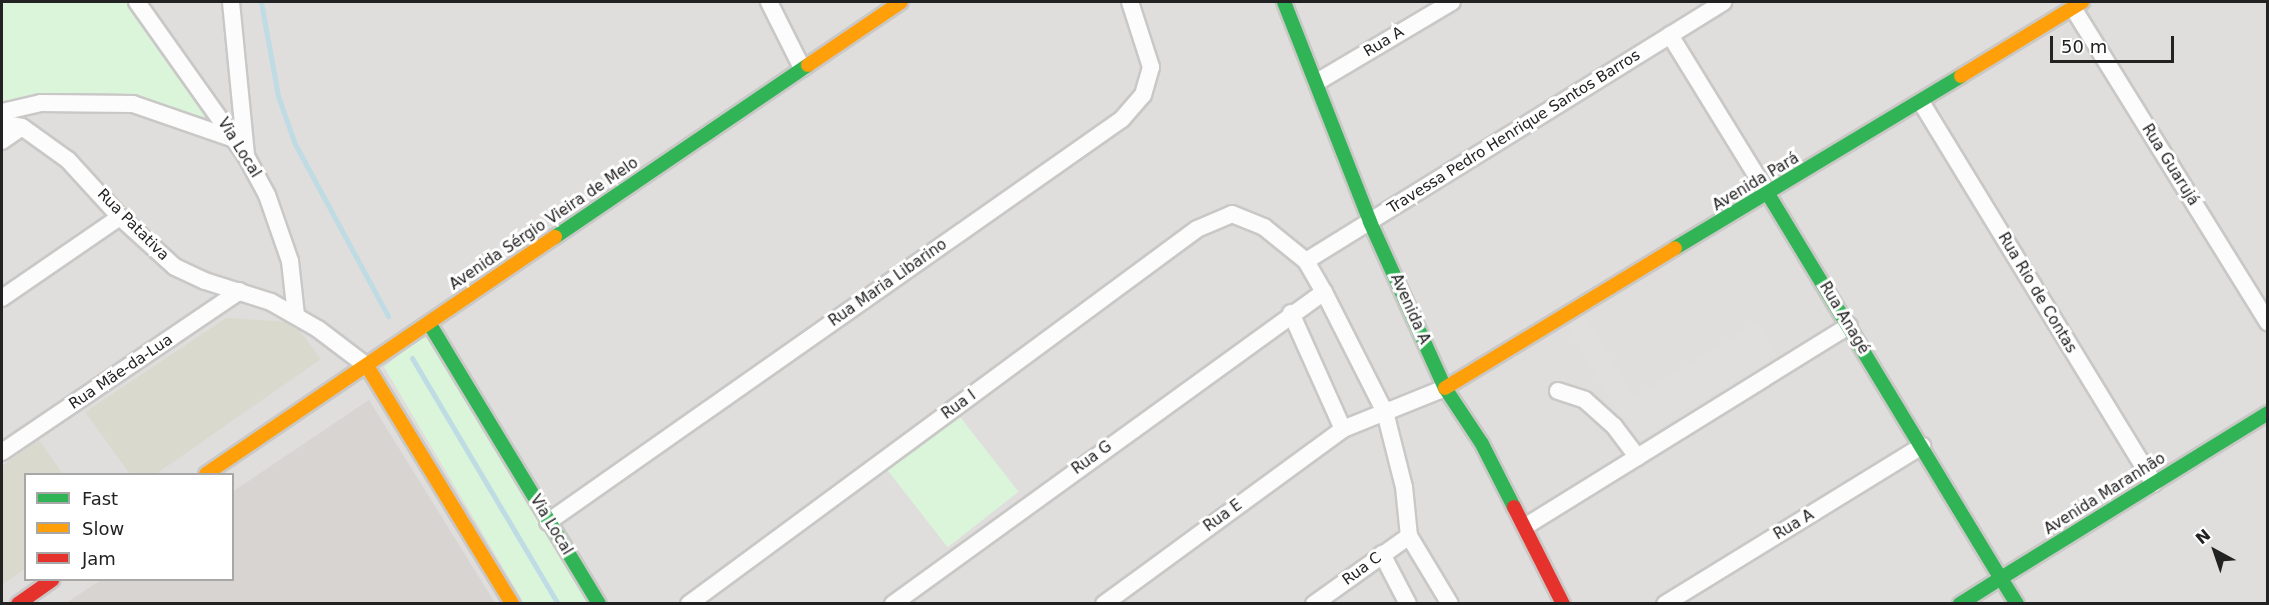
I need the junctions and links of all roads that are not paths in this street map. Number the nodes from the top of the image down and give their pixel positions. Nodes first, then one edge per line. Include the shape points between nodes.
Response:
1 (136, 2) edge
2 (231, 2) edge
3 (769, 2) edge
4 (901, 2) edge
5 (1130, 2) edge
6 (1284, 2) edge
7 (1452, 2) edge
8 (1723, 2) edge
9 (2078, 5) edge
10 (1670, 35) junction
11 (802, 68) junction
12 (1317, 82) junction
13 (1921, 102) junction
14 (2, 112) edge
15 (2, 123) edge
16 (22, 127) junction
17 (234, 139) junction
18 (2, 141) edge
19 (246, 156) junction
20 (1768, 194) junction
21 (120, 217) junction
22 (1370, 222) junction
23 (1306, 261) junction
24 (240, 291) junction
25 (1324, 292) junction
26 (2, 298) edge
27 (1291, 314) junction
28 (296, 315) junction
29 (2268, 322) edge
30 (429, 323) junction
31 (1849, 326) junction
32 (367, 366) junction
33 (1445, 388) junction
34 (1558, 391) dead end
35 (1385, 412) junction
36 (2268, 413) edge
37 (1343, 429) junction
38 (1922, 446) junction
39 (2, 452) edge
40 (1637, 457) junction
41 (207, 473) edge
42 (2154, 484) junction
43 (548, 522) junction
44 (1526, 526) junction
45 (1409, 536) junction
46 (1382, 554) junction
47 (2001, 578) junction
48 (49, 581) edge
49 (18, 603) edge
50 (512, 603) edge
51 (599, 603) edge
52 (689, 603) edge
53 (893, 603) edge
54 (1104, 603) edge
55 (1314, 603) edge
56 (1408, 603) edge
57 (1450, 603) edge
58 (1563, 603) edge
59 (1665, 603) edge
60 (1960, 603) edge
61 (2017, 603) edge

1 - 17 street, Via Local
2 - 19 street
3 - 11 street
4 - 11 street, Avenida Sérgio Vieira de Melo
5 - 43 street, Rua Maria Libarino via 1151,67 1143,95 1122,119
6 - 12 street, Avenida A
7 - 12 street, Rua A
8 - 10 street, Travessa Pedro Henrique Santos Barros
9 - 13 street, Avenida Pará
9 - 29 street, Rua Guarujá
10 - 20 street, Rua Anagé
10 - 22 street, Travessa Pedro Henrique Santos Barros
11 - 30 street, Avenida Sérgio Vieira de Melo
12 - 22 street, Avenida A
13 - 20 street, Avenida Pará
13 - 42 street, Rua Rio de Contas
14 - 17 street via 41,103 133,104
15 - 16 street, Rua Patativa
16 - 18 street
16 - 21 street, Rua Patativa via 68,160
17 - 19 street, Via Local
19 - 28 street, Via Local via 285,241
20 - 31 street, Rua Anagé
20 - 33 street, Avenida Pará
21 - 24 street, Rua Patativa via 175,267
21 - 26 street
22 - 23 street, Travessa Pedro Henrique Santos Barros
22 - 33 street, Avenida A
23 - 25 street
23 - 52 street, Rua I via 1264,227 1232,214 1197,229
24 - 28 street, Rua Patativa
24 - 39 street, Rua Mãe-da-Lua
25 - 27 street, Rua G
25 - 35 street
27 - 37 street
27 - 53 street, Rua G
28 - 32 street, Rua Patativa
30 - 32 street, Avenida Sérgio Vieira de Melo
30 - 43 street, Via Local
31 - 38 street, Rua Anagé
31 - 40 street
32 - 41 street, Avenida Sérgio Vieira de Melo
32 - 50 street
33 - 35 street, Rua E
33 - 44 street, Avenida A via 1482,444
34 - 40 street via 1585,400 1614,426
35 - 37 street, Rua E
35 - 45 street via 1404,487
36 - 42 street, Avenida Maranhão
37 - 54 street, Rua E
38 - 47 street, Rua Anagé
38 - 59 street, Rua A
40 - 44 street
42 - 47 street, Avenida Maranhão
43 - 51 street, Via Local
44 - 58 street, Avenida A
45 - 46 street, Rua C
45 - 57 street
46 - 55 street, Rua C
46 - 56 street
47 - 60 street, Avenida Maranhão
47 - 61 street, Rua Anagé
48 - 49 street

